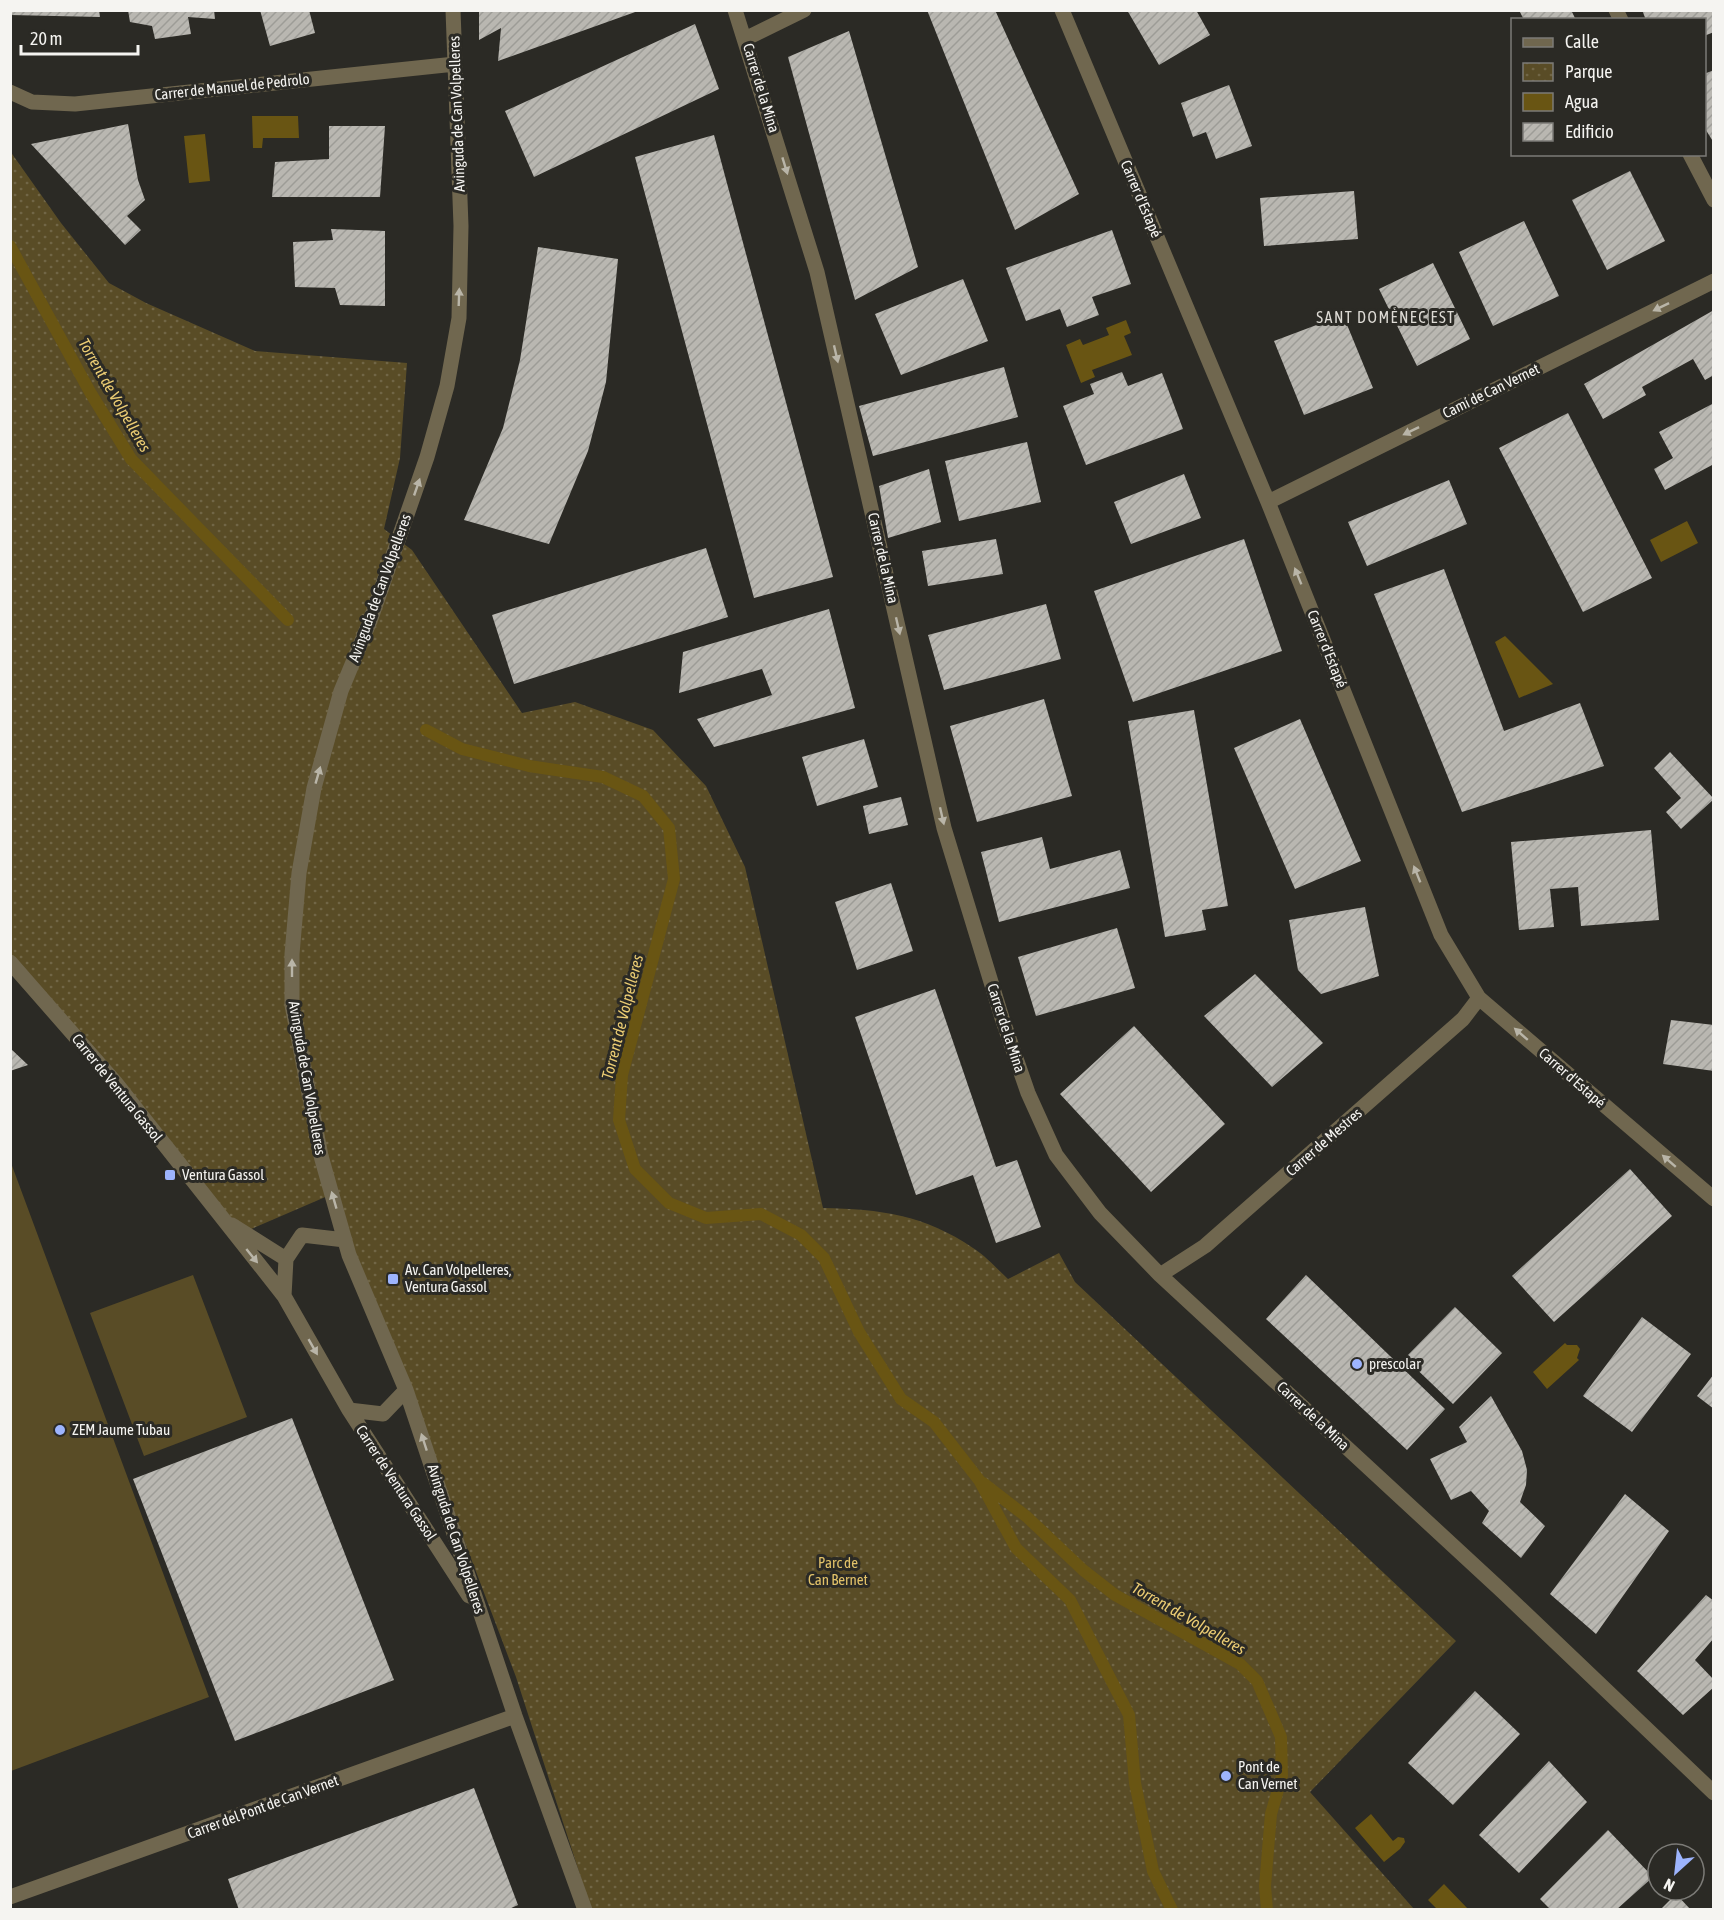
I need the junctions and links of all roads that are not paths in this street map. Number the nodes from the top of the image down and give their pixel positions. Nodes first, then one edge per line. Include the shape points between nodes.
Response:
1 (453, 10) edge
2 (735, 10) edge
3 (804, 10) edge
4 (1062, 10) edge
5 (746, 39) junction
6 (455, 64) junction
7 (10, 92) edge
8 (1691, 156) edge
9 (1713, 200) edge
10 (1713, 281) edge
11 (1268, 502) junction
12 (10, 962) edge
13 (1479, 998) junction
14 (1713, 1200) edge
15 (220, 1216) junction
16 (345, 1240) junction
17 (286, 1259) junction
18 (1160, 1275) junction
19 (284, 1296) junction
20 (406, 1390) junction
21 (349, 1410) junction
22 (482, 1617) junction
23 (515, 1716) junction
24 (1713, 1793) edge
25 (10, 1897) edge
26 (585, 1910) edge

1 - 6 street, Avinguda de Can Volpelleres
2 - 5 street, Carrer de la Mina
3 - 5 street
4 - 11 street, Carrer d'Estapé
5 -> 18 street, Carrer de la Mina via 817,272 944,828 1002,1018 1028,1094 1056,1155 1100,1213
6 - 7 street, Carrer de Manuel de Pedrolo via 75,104 32,102
16 -> 6 street, Avinguda de Can Volpelleres via 321,1156 292,1005 299,873 314,788 341,691 370,621 427,457 447,386 459,318 461,226
8 - 9 street
10 -> 11 street, Camí de Can Vernet
13 -> 11 street, Carrer d'Estapé via 1441,935
12 - 15 street, Carrer de Ventura Gassol via 115,1082
14 -> 13 street, Carrer d'Estapé
13 - 18 street, Carrer de Mestres via 1464,1019 1214,1239
15 - 17 street, Carrer de Ventura Gassol
15 -> 19 street, Carrer de Ventura Gassol
16 - 17 street via 302,1235
16 - 20 street, Avinguda de Can Volpelleres
17 - 19 street
18 - 24 street, Carrer de la Mina via 1502,1591
19 -> 21 street, Carrer de Ventura Gassol
20 - 21 street, Carrer de Ventura Gassol via 384,1414
22 -> 20 street, Avinguda de Can Volpelleres
21 - 22 street, Carrer de Ventura Gassol
22 - 23 street, Avinguda de Can Volpelleres
23 - 25 street, Carrer del Pont de Can Vernet
23 - 26 street, Avinguda de Can Volpelleres

